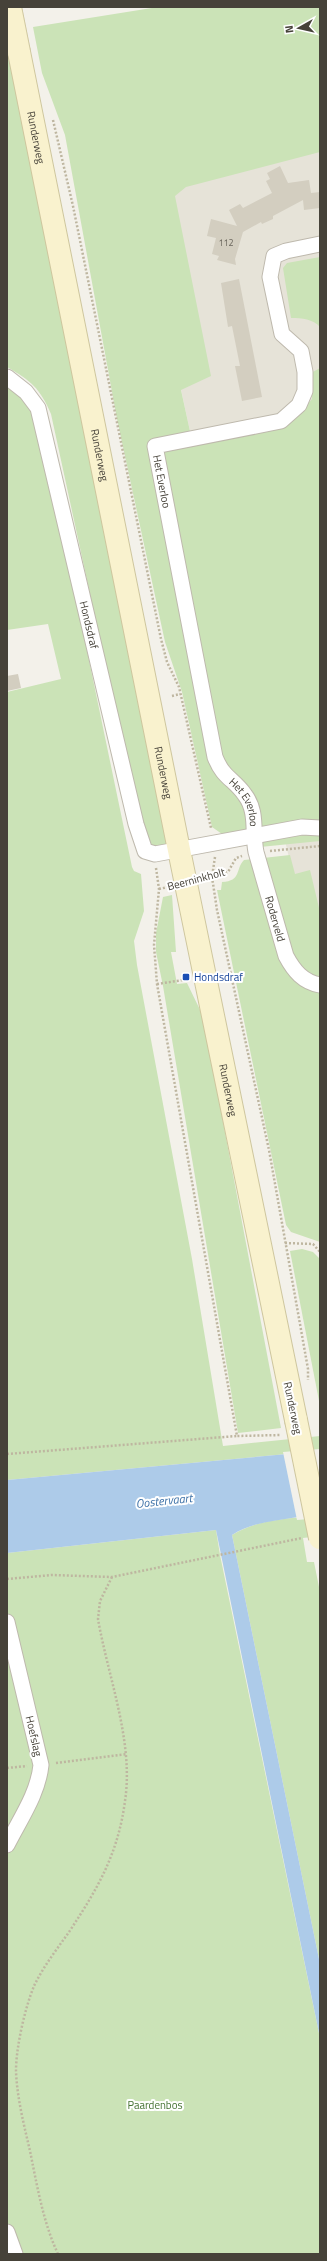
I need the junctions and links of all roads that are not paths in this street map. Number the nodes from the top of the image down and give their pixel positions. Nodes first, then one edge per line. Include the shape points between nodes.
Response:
1 (10, 7) edge
2 (320, 244) edge
3 (7, 377) edge
4 (320, 828) edge
5 (253, 836) junction
6 (179, 850) junction
7 (320, 985) edge
8 (313, 1538) edge
9 (7, 1622) edge
10 (7, 1845) edge
11 (7, 2232) edge
12 (15, 2254) edge

1 - 6 street, Runderweg, bridge
2 - 5 street, Het Everloo via 274,256 270,277 282,334 301,351 306,391 299,405 281,421 154,446 216,757 219,768 226,777 246,795 252,808
3 - 6 street, Hondsdraf via 26,392 38,408 136,824 145,851 155,854
4 - 5 street via 302,827
5 - 6 street
5 - 7 street, Roderveld via 280,937 292,968 308,982
6 - 8 street, Runderweg, bridge
9 - 10 street, Hoefslag via 41,1765 32,1797
11 - 12 street

